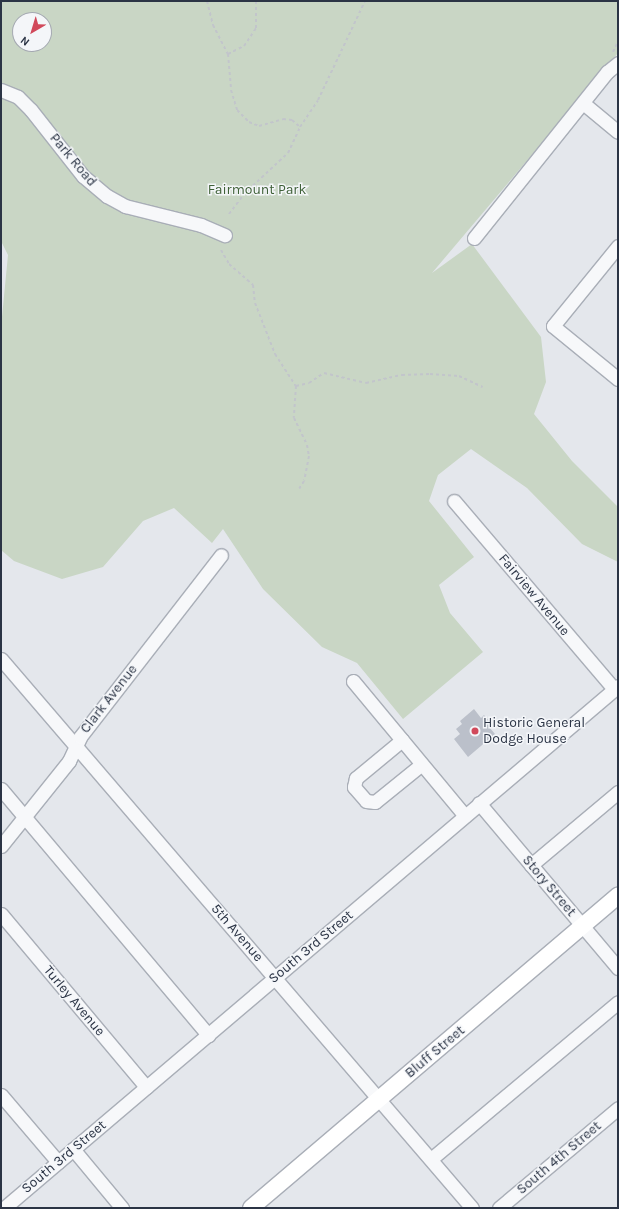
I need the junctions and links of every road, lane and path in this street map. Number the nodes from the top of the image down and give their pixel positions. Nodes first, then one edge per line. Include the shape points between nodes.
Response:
1 (207, 1) edge
2 (256, 1) edge
3 (365, 1) edge
4 (228, 54) junction
5 (618, 63) edge
6 (1, 90) edge
7 (583, 104) junction
8 (300, 127) junction
9 (618, 132) edge
10 (229, 214) dead end
11 (225, 235) dead end
12 (474, 238) dead end
13 (221, 250) dead end
14 (617, 250) edge
15 (618, 379) edge
16 (296, 386) junction
17 (483, 387) dead end
18 (299, 489) dead end
19 (454, 501) dead end
20 (221, 555) dead end
21 (1, 659) edge
22 (353, 681) dead end
23 (616, 688) edge
24 (402, 740) junction
25 (76, 747) junction
26 (422, 764) junction
27 (1, 789) edge
28 (618, 792) edge
29 (480, 804) junction
30 (24, 816) junction
31 (465, 816) junction
32 (1, 846) edge
33 (531, 865) junction
34 (618, 896) edge
35 (1, 914) edge
36 (583, 926) junction
37 (618, 968) edge
38 (276, 977) junction
39 (618, 1002) edge
40 (208, 1035) junction
41 (146, 1087) junction
42 (1, 1095) edge
43 (380, 1099) junction
44 (618, 1108) edge
45 (73, 1149) junction
46 (431, 1159) junction
47 (58, 1162) junction
48 (4, 1208) edge
49 (122, 1208) edge
50 (251, 1208) edge
51 (472, 1208) edge
52 (499, 1208) edge

1 - 4 path via 213,25
2 - 4 path via 256,28 244,46
3 - 8 path via 318,100
4 - 8 path via 231,90 237,110 259,126 283,119 292,120
5 - 7 street via 607,72
6 - 11 street, Park Road via 18,97 31,110 83,176 107,196 146,213 181,220
7 - 9 street
7 - 12 street
8 - 10 path via 288,153 244,194
13 - 16 path via 229,264 253,285 255,303 275,354
14 - 15 street via 553,326
16 - 17 path via 308,383 324,373 366,383 402,375 459,376
16 - 18 path via 294,418 307,445 309,456 304,481
19 - 23 street, Fairview Avenue
20 - 25 street, Clark Avenue via 80,737
21 - 25 street, 5th Avenue
22 - 24 street
23 - 29 street, South 3rd Street
24 - 26 street
24 - 26 street via 356,778 354,786 366,801 375,802
25 - 30 street, Clark Avenue via 69,761
25 - 38 street, 5th Avenue
26 - 31 street
27 - 30 street
28 - 33 street
29 - 31 street, South 3rd Street
29 - 33 street, Story Street
30 - 32 street, Clark Avenue
30 - 40 street
31 - 38 street, South 3rd Street
33 - 36 street, Story Street
34 - 36 main road, Bluff Street
35 - 41 street, Turley Avenue
36 - 37 street, Story Street
36 - 43 main road, Bluff Street
38 - 40 street, South 3rd Street
38 - 43 street, 5th Avenue
39 - 46 street
40 - 41 street, South 3rd Street
41 - 45 street, South 3rd Street
42 - 47 street
43 - 46 street, 5th Avenue
43 - 50 main road, Bluff Street
44 - 52 street, South 4th Street
45 - 47 street, South 3rd Street
45 - 49 street
46 - 51 street, 5th Avenue
47 - 48 street, South 3rd Street

